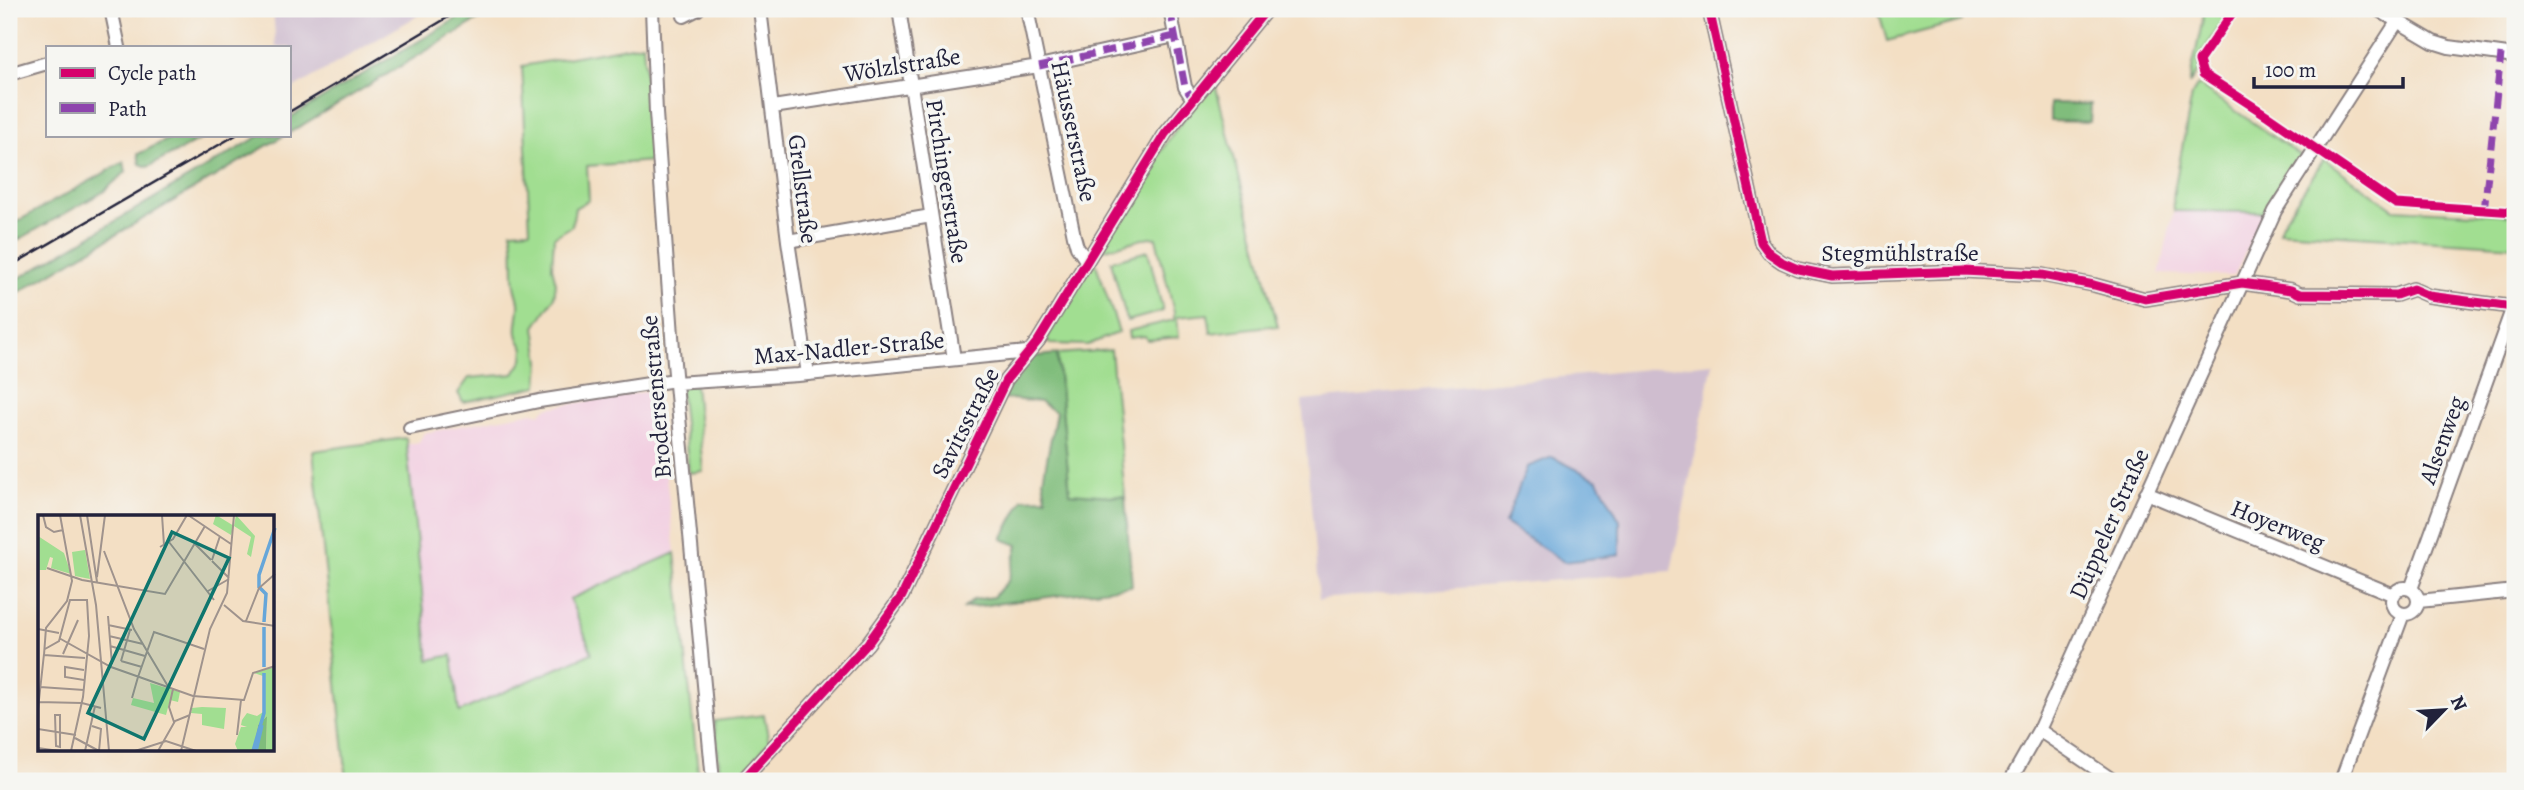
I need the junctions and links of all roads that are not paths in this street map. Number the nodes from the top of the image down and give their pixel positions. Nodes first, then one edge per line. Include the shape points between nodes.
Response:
1 (111, 9) edge
2 (652, 9) edge
3 (698, 9) edge
4 (760, 9) edge
5 (898, 9) edge
6 (1027, 9) edge
7 (1170, 9) edge
8 (1267, 9) edge
9 (1709, 9) edge
10 (2377, 9) edge
11 (684, 16) dead end
12 (2397, 22) junction
13 (1175, 36) junction
14 (118, 45) edge
15 (2515, 56) edge
16 (46, 63) edge
17 (1039, 66) junction
18 (9, 75) edge
19 (911, 85) junction
20 (1192, 98) junction
21 (773, 107) junction
22 (931, 216) junction
23 (788, 241) junction
24 (1086, 260) junction
25 (2242, 283) junction
26 (2514, 306) edge
27 (1027, 352) junction
28 (954, 359) junction
29 (808, 374) junction
30 (675, 382) junction
31 (410, 428) dead end
32 (2146, 493) junction
33 (2411, 589) junction
34 (2515, 592) edge
35 (2394, 595) junction
36 (2419, 601) junction
37 (2403, 614) junction
38 (2039, 730) junction
39 (713, 781) edge
40 (742, 781) edge
41 (2012, 781) edge
42 (2114, 781) edge
43 (2341, 781) edge

1 - 14 street
2 - 30 street, Brodersenstraße
3 - 11 street
4 - 21 street, Grellstraße
5 - 19 street, Pirchingerstraße
6 - 17 street, Häusserstraße
7 - 13 street
8 - 20 street, Savitsstraße
9 - 25 street, Stegmühlstraße via 1760,242 1782,262 1832,276 1962,271 2042,275 2145,299
10 - 12 street
12 - 15 street via 2449,47
12 - 25 street, Düppeler Straße via 2275,211
13 - 17 street, Wölzlstraße
13 - 20 street via 1185,87
16 - 18 street
17 - 19 street, Wölzlstraße
17 - 24 street, Häusserstraße via 1074,236
19 - 21 street, Wölzlstraße
19 - 22 street, Pirchingerstraße
20 - 24 street, Savitsstraße
21 - 23 street, Grellstraße
22 - 23 street
22 - 28 street, Pirchingerstraße
23 - 29 street, Grellstraße
24 - 27 street, Savitsstraße
25 - 26 street, Stegmühlstraße via 2300,294 2396,295 2413,289 2429,296
25 - 32 street, Düppeler Straße
26 - 33 street, Alsenweg
27 - 28 street, Max-Nadler-Straße
27 - 40 street, Savitsstraße via 988,414 902,596 868,643
28 - 29 street, Max-Nadler-Straße
29 - 30 street, Max-Nadler-Straße
30 - 31 street, Max-Nadler-Straße via 553,399
30 - 39 street, Brodersenstraße
32 - 35 street, Hoyerweg
32 - 38 street, Düppeler Straße
33 - 35 street via 2399,589
33 - 36 street
34 - 36 street
35 - 37 street via 2393,607
36 - 37 street via 2414,611
37 - 43 street
38 - 41 street, Düppeler Straße
38 - 42 street

